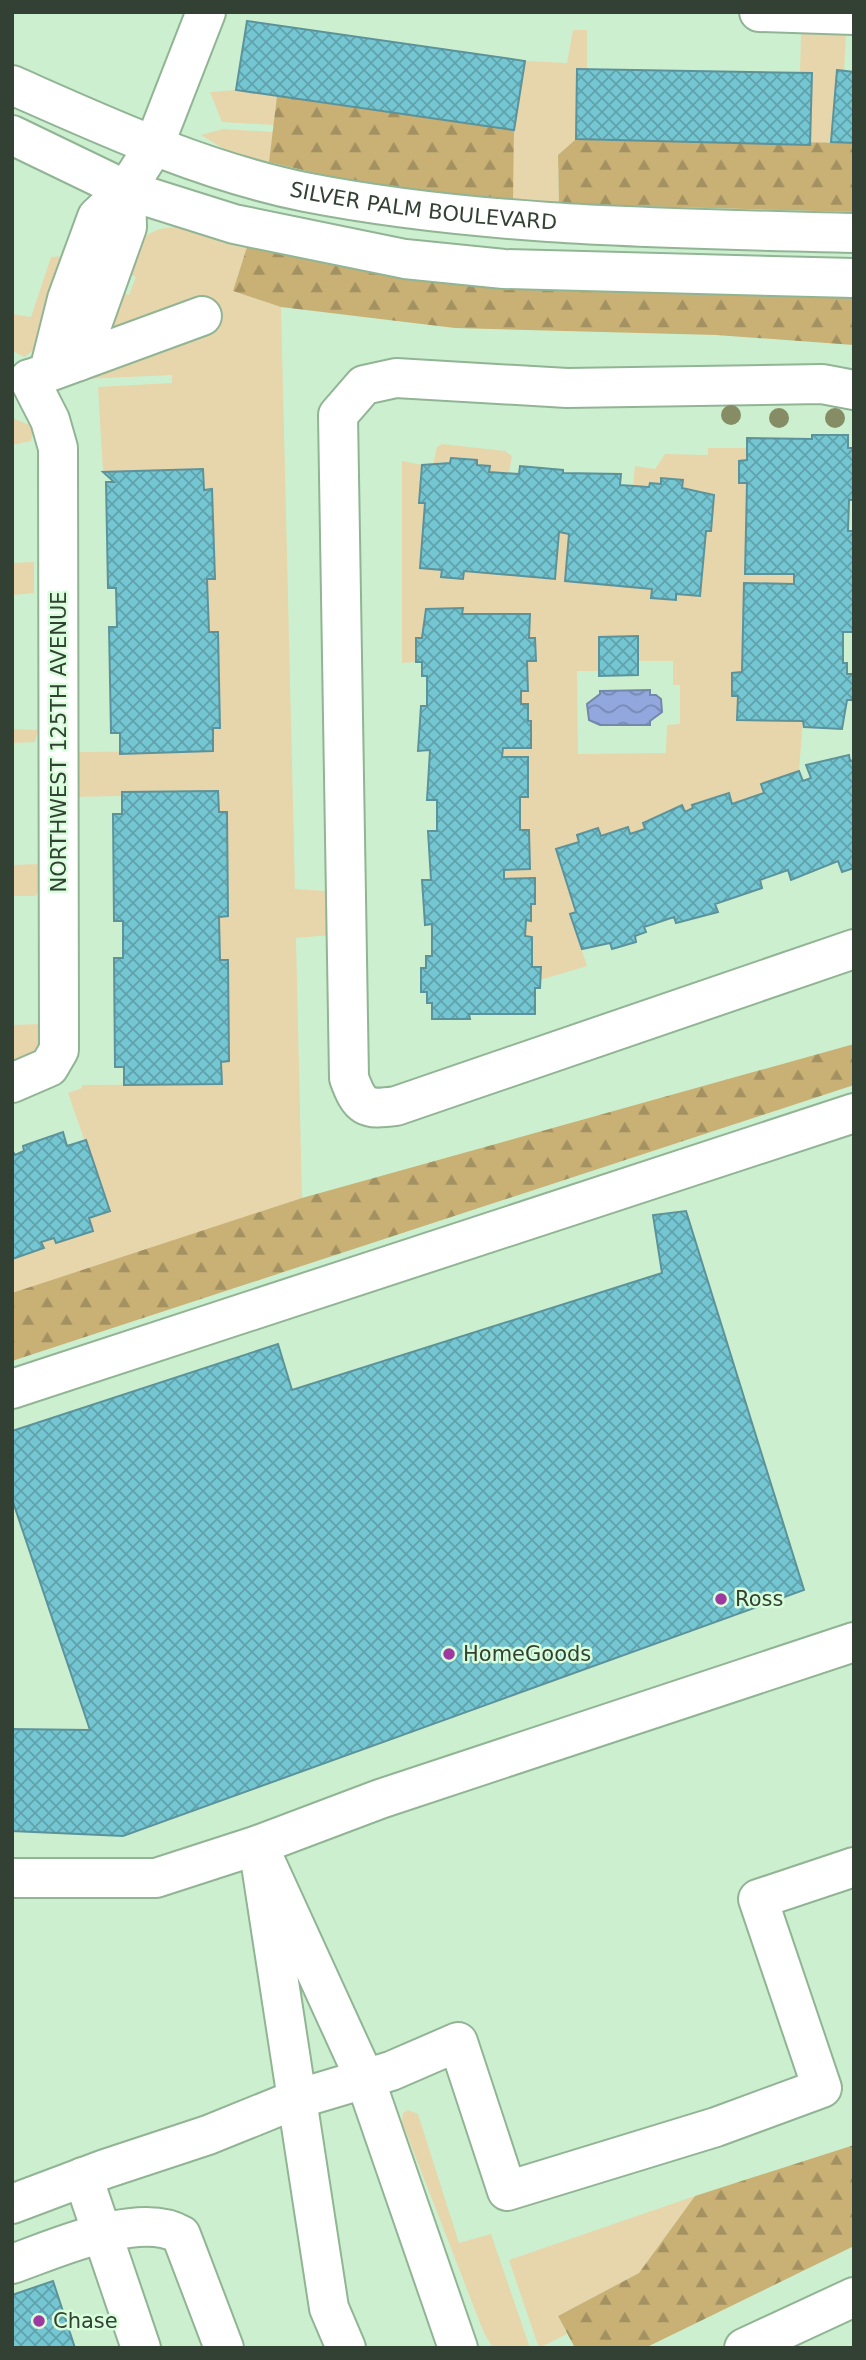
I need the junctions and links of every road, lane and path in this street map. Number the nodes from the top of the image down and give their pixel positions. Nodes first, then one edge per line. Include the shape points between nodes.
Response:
1 (206, 12) edge
2 (759, 12) edge
3 (854, 15) edge
4 (12, 85) edge
5 (12, 135) edge
6 (153, 148) junction
7 (126, 190) junction
8 (854, 233) edge
9 (854, 278) edge
10 (202, 316) dead end
11 (42, 374) edge
12 (854, 390) edge
13 (854, 950) edge
14 (12, 1083) edge
15 (854, 1113) edge
16 (12, 1390) edge
17 (854, 1642) edge
18 (258, 1845) junction
19 (854, 1867) edge
20 (12, 1878) edge
21 (365, 2079) junction
22 (297, 2099) junction
23 (83, 2177) junction
24 (12, 2204) edge
25 (103, 2234) junction
26 (12, 2264) edge
27 (854, 2297) edge
28 (141, 2348) edge
29 (224, 2348) edge
30 (346, 2348) edge
31 (458, 2348) edge
32 (744, 2348) edge

1 - 6 main road
2 - 3 main road
4 - 6 main road, SILVER PALM BOULEVARD
5 - 7 main road
6 - 7 main road
6 - 8 main road, SILVER PALM BOULEVARD via 304,192 492,218
7 - 9 main road via 234,224 405,259 504,268
7 - 11 main road via 97,216 91,278
10 - 11 main road
11 - 14 main road, NORTHWEST 125TH AVENUE via 58,448 60,1050 49,1067
12 - 13 main road via 822,384 567,388 396,378 364,385 338,415 349,1078 357,1099 372,1109 396,1106
15 - 16 main road
17 - 18 main road via 380,1799
18 - 20 main road via 156,1878
18 - 21 main road
18 - 22 main road
19 - 21 main road via 758,1899 822,2088 716,2127 507,2190 458,2042
21 - 22 main road
21 - 31 main road
22 - 23 main road
22 - 30 main road via 329,2308
23 - 24 main road
23 - 25 main road
25 - 26 main road
25 - 28 main road
25 - 29 main road via 158,2226 181,2235
27 - 32 main road

